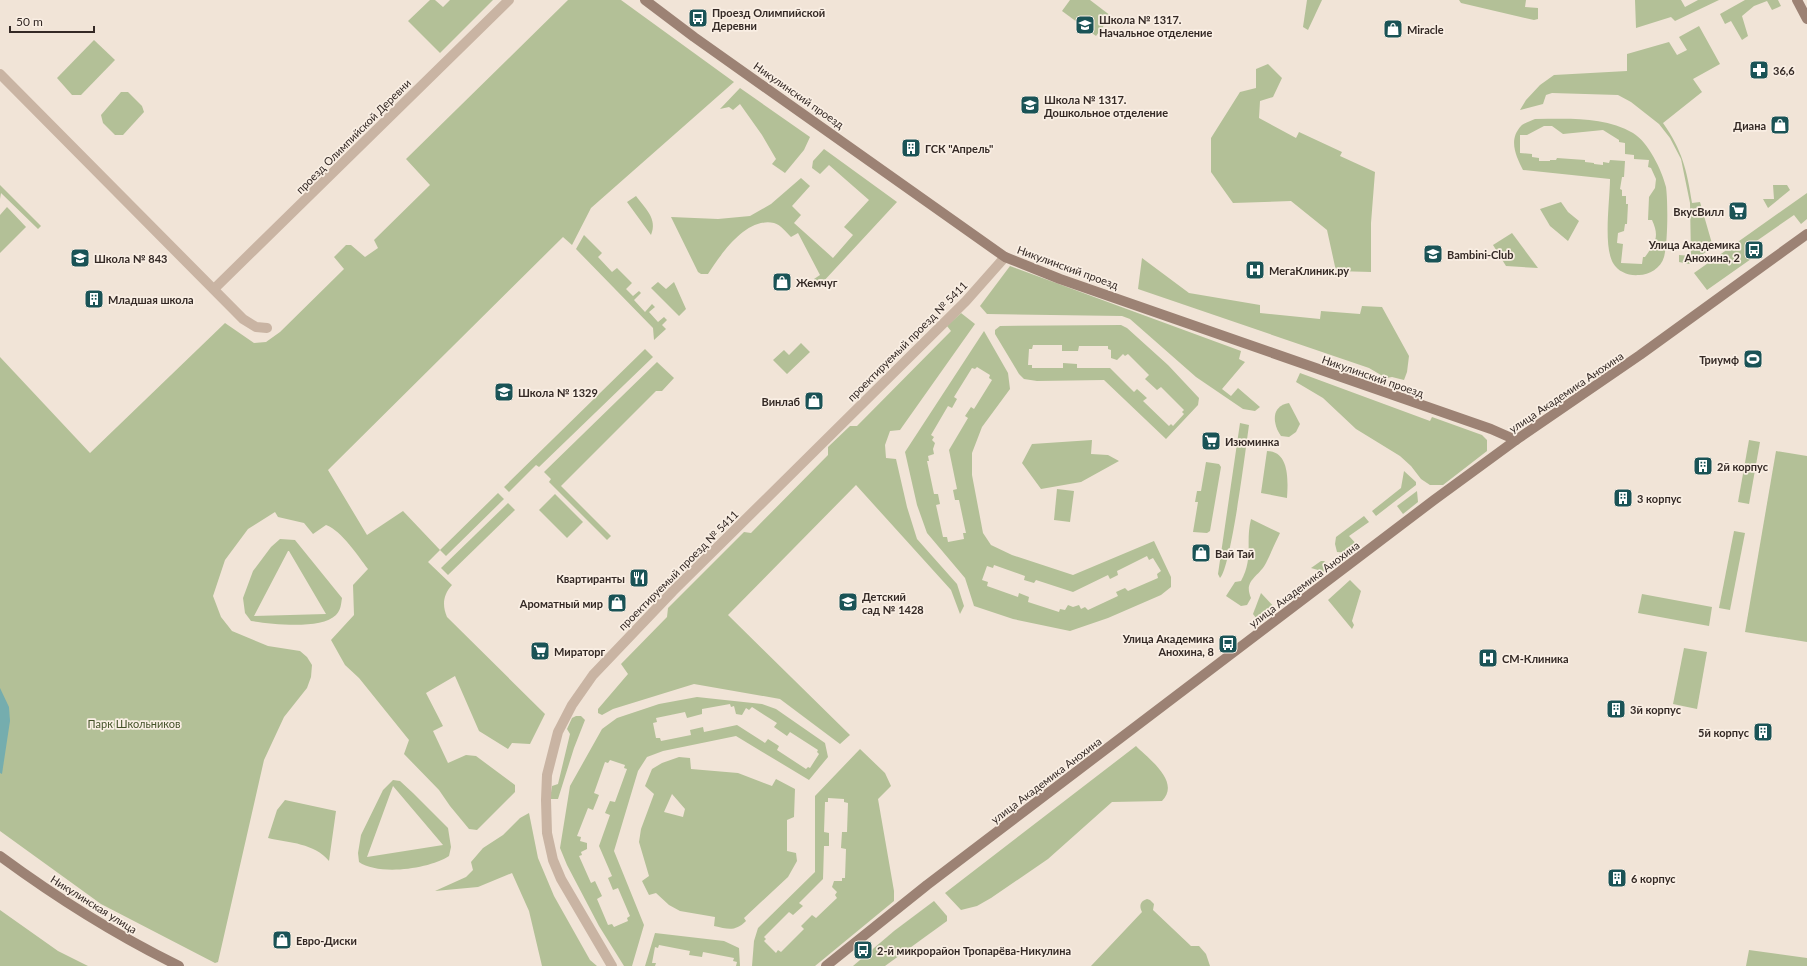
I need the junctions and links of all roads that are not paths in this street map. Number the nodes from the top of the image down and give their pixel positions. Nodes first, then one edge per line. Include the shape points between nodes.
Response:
1 (509, 0) edge
2 (645, 0) edge
3 (1797, 0) edge
4 (1807, 19) edge
5 (0, 74) edge
6 (1807, 234) edge
7 (1005, 257) junction
8 (214, 289) junction
9 (268, 328) dead end
10 (1516, 440) junction
11 (0, 856) edge
12 (180, 966) edge
13 (612, 966) edge
14 (826, 966) edge

1 - 8 street, проезд Олимпийской Деревни
2 - 7 street, Никулинский проезд
3 - 4 street
5 - 8 street
6 - 10 street, улица Академика Анохина via 1640,355
7 - 10 street, Никулинский проезд via 1060,279 1477,424
7 - 13 street, проектируемый проезд № 5411 via 966,301 673,591 593,675 572,705 558,732 547,775 547,833 553,860 561,879
8 - 9 street via 247,322 260,328
10 - 14 street, улица Академика Анохина via 933,880
11 - 12 street, Никулинская улица via 82,913

